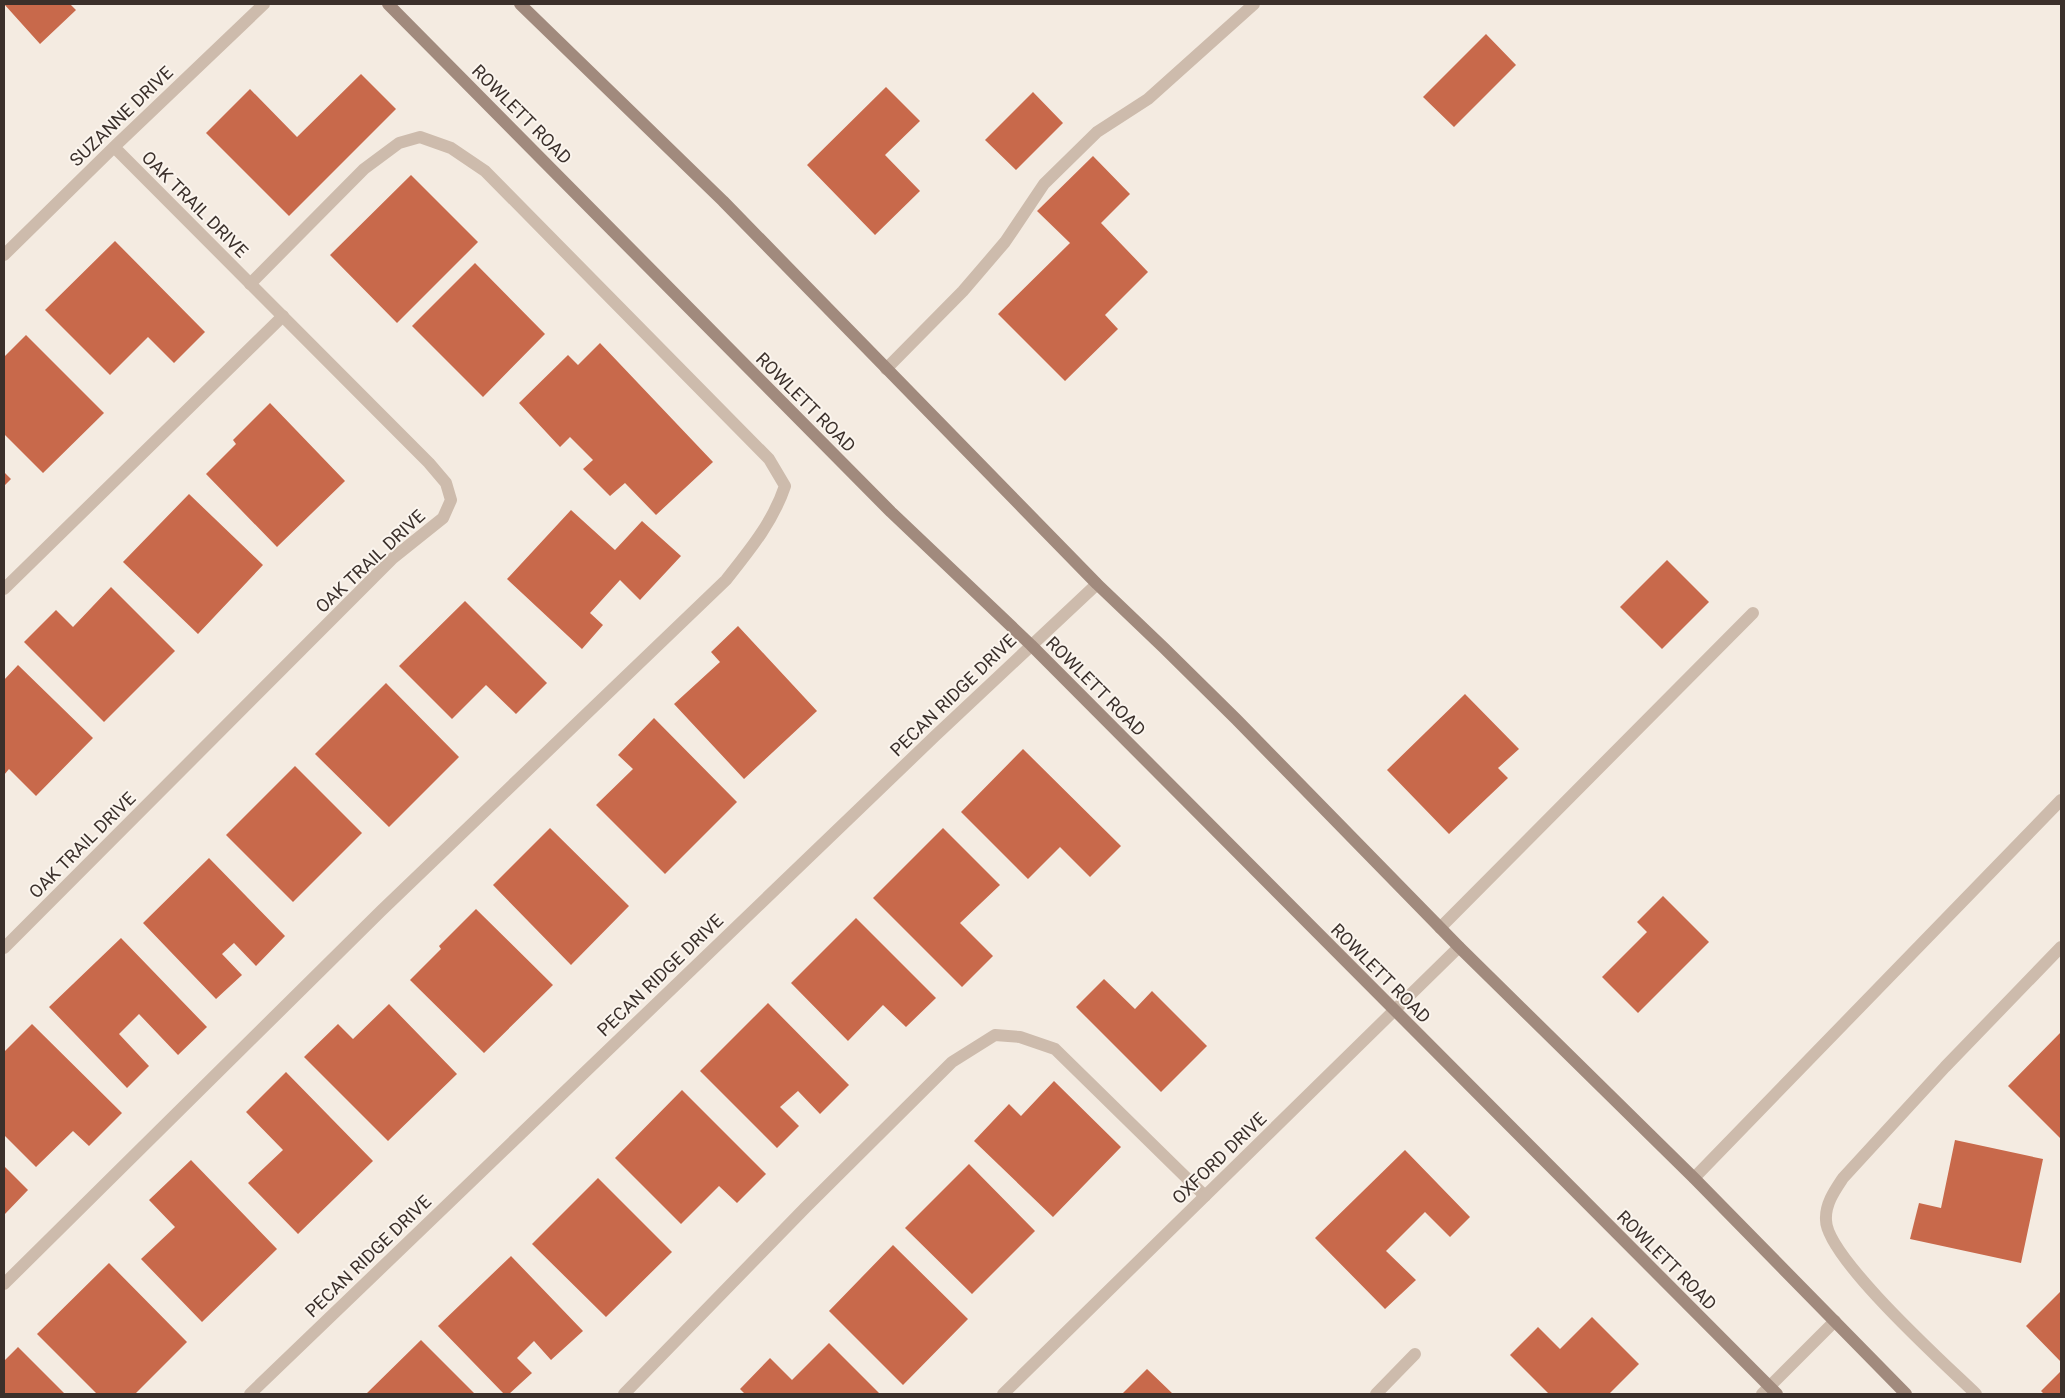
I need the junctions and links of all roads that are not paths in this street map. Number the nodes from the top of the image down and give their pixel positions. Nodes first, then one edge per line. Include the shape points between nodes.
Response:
1 (264, 4) edge
2 (388, 4) edge
3 (520, 4) edge
4 (1254, 4) edge
5 (114, 147) junction
6 (4, 255) edge
7 (250, 284) junction
8 (283, 316) junction
9 (886, 368) junction
10 (1097, 584) junction
11 (4, 589) edge
12 (1753, 612) dead end
13 (1031, 645) junction
14 (2061, 800) edge
15 (1440, 928) junction
16 (1459, 947) junction
17 (2061, 947) edge
18 (4, 948) edge
19 (1394, 1011) junction
20 (1694, 1178) junction
21 (1205, 1196) junction
22 (4, 1284) edge
23 (1835, 1321) junction
24 (1416, 1354) dead end
25 (1770, 1392) edge
26 (250, 1394) edge
27 (624, 1394) edge
28 (1003, 1394) edge
29 (1376, 1394) edge
30 (1906, 1394) edge
31 (1976, 1394) edge

1 - 5 street, SUZANNE DRIVE
2 - 13 main road, ROWLETT ROAD via 891,512
3 - 9 main road via 723,202
4 - 9 street via 1148,99 1097,132 1044,184 1005,242 963,291
5 - 6 street, SUZANNE DRIVE
5 - 7 street, OAK TRAIL DRIVE
7 - 8 street, OAK TRAIL DRIVE
7 - 22 street via 364,169 399,142 420,137 451,148 485,171 769,458 784,486 780,502 758,540 726,580 381,911
8 - 11 street
8 - 18 street, OAK TRAIL DRIVE via 429,463 446,483 450,503 443,518 393,558
9 - 10 main road
10 - 13 street, PECAN RIDGE DRIVE
10 - 15 main road via 1236,719
12 - 15 street
13 - 19 main road, ROWLETT ROAD
13 - 26 street, PECAN RIDGE DRIVE
14 - 20 street
15 - 16 main road
16 - 19 street, OXFORD DRIVE
16 - 20 main road
17 - 31 street via 1843,1178 1831,1196 1826,1220 1833,1244 1857,1276
19 - 21 street, OXFORD DRIVE
19 - 25 main road, ROWLETT ROAD
20 - 23 main road
21 - 27 street via 1055,1049 1020,1037 995,1035 952,1062
21 - 28 street, OXFORD DRIVE
23 - 25 street
23 - 30 main road
24 - 29 street

